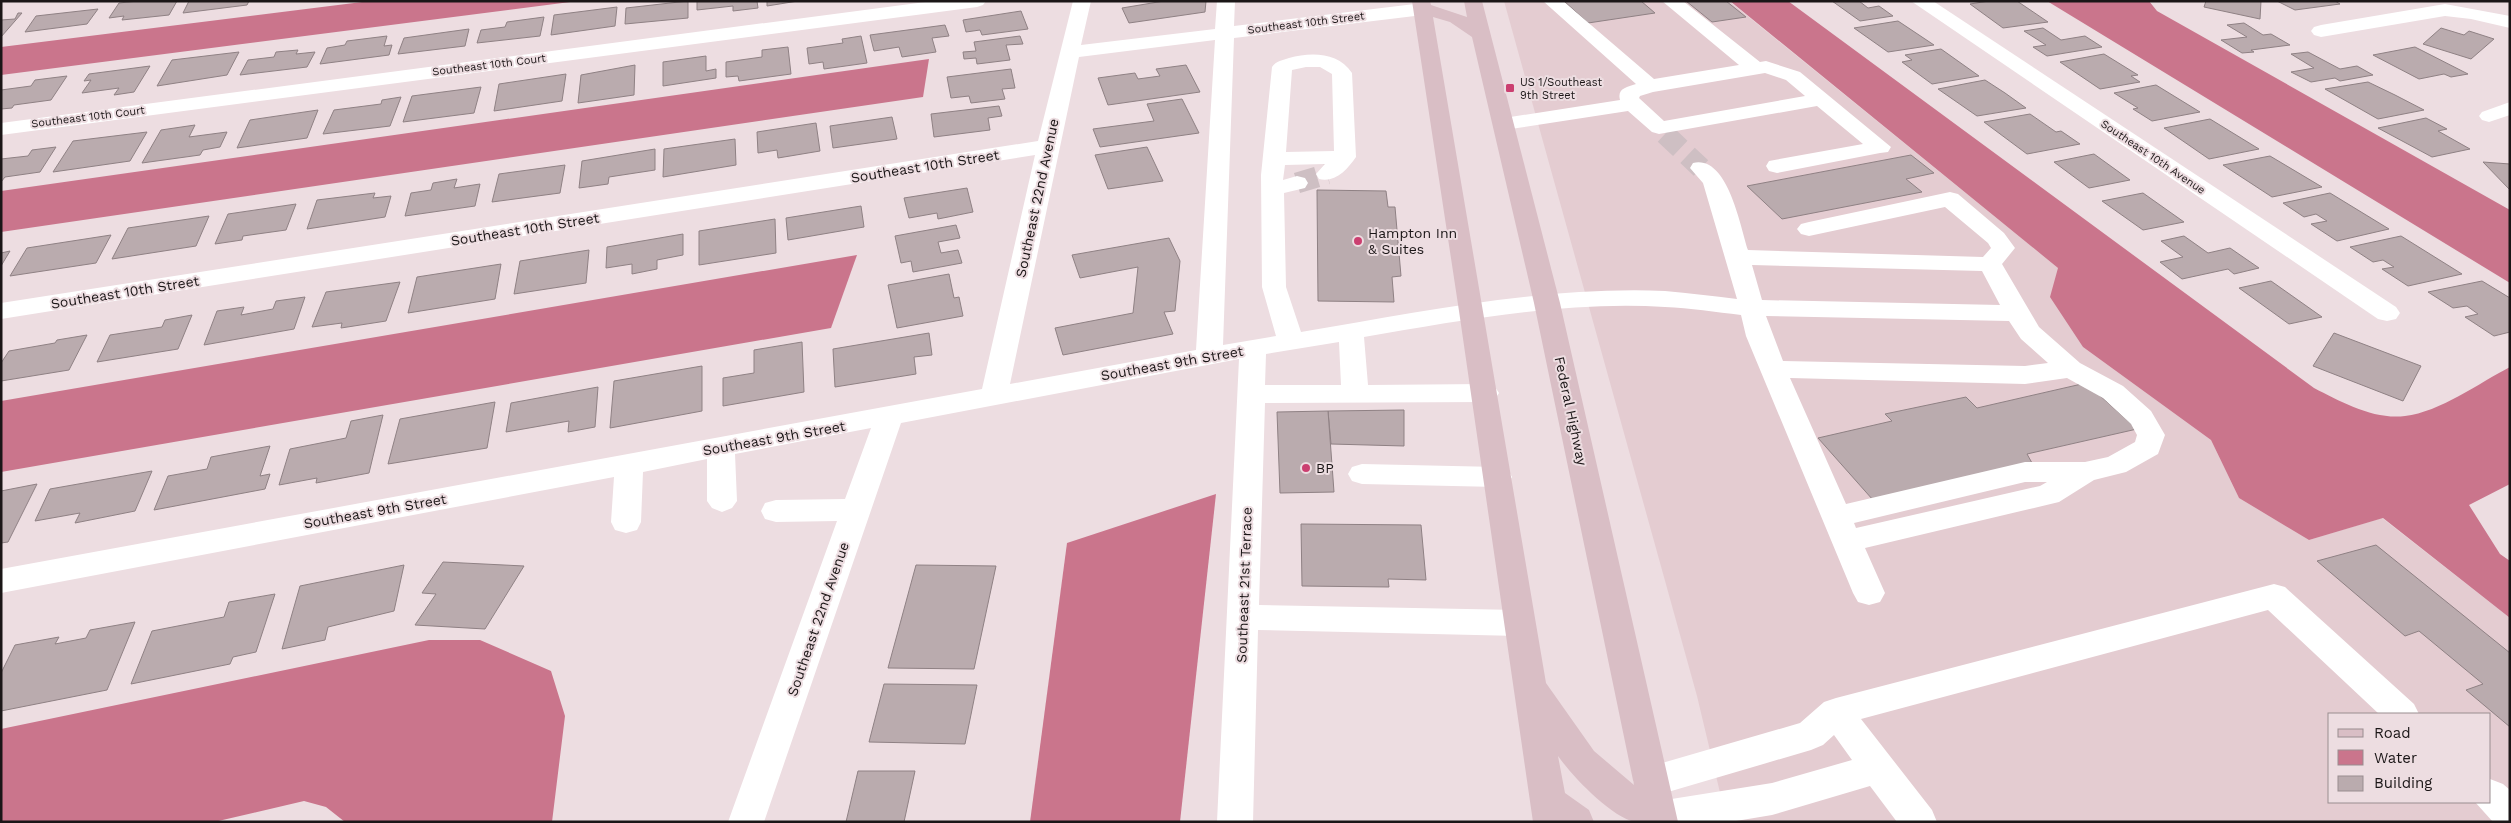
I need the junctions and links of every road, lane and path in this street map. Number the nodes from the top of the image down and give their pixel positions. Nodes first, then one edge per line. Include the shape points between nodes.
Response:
1 (977, 1) edge
2 (1082, 1) edge
3 (1226, 1) edge
4 (1325, 1) edge
5 (1473, 1) edge
6 (1552, 1) edge
7 (1671, 1) edge
8 (1920, 1) edge
9 (1422, 5) edge
10 (1245, 10) dead end
11 (1338, 19) junction
12 (2510, 22) edge
13 (2321, 31) dead end
14 (1235, 32) junction
15 (1483, 36) junction
16 (1070, 52) junction
17 (1756, 69) junction
18 (1650, 86) junction
19 (1822, 99) junction
20 (1633, 104) junction
21 (2510, 108) edge
22 (2489, 116) dead end
23 (1504, 124) junction
24 (1, 129) edge
25 (1048, 146) junction
26 (1345, 157) junction
27 (1275, 159) junction
28 (1777, 166) dead end
29 (1701, 168) tunnel mouth
30 (1327, 174) tunnel mouth
31 (1297, 183) tunnel mouth
32 (1272, 189) junction
33 (1809, 229) dead end
34 (1738, 257) junction
35 (1990, 264) junction
36 (1547, 303) junction
37 (1750, 308) junction
38 (1, 311) edge
39 (1472, 311) junction
40 (2017, 313) junction
41 (2387, 313) dead end
42 (1351, 332) junction
43 (1291, 342) junction
44 (1253, 348) junction
45 (1209, 357) junction
46 (1773, 369) junction
47 (2071, 369) junction
48 (1355, 393) junction
49 (1485, 393) junction
50 (1251, 394) junction
51 (994, 396) junction
52 (889, 417) junction
53 (721, 448) junction
54 (629, 464) junction
55 (1362, 474) dead end
56 (1498, 477) junction
57 (722, 501) dead end
58 (856, 510) junction
59 (776, 511) dead end
60 (626, 522) dead end
61 (1841, 529) junction
62 (1, 581) edge
63 (1869, 593) dead end
64 (1242, 617) junction
65 (1519, 623) junction
66 (1529, 685) junction
67 (1836, 712) junction
68 (2401, 713) edge
69 (1878, 768) junction
70 (1651, 781) junction
71 (2491, 796) edge
72 (1549, 812) edge
73 (2510, 814) edge
74 (1659, 819) edge
75 (746, 822) edge
76 (1235, 822) edge
77 (1576, 822) edge
78 (1919, 822) edge

1 - 24 street, Southeast 10th Court
2 - 16 street, Southeast 22nd Avenue
3 - 14 street
4 - 11 street
5 - 15 main road, Federal Highway
6 - 18 street
7 - 17 street
8 - 41 street, Southeast 10th Avenue
9 - 11 street, Southeast 10th Street
9 - 15 main road via 1456,18
9 - 39 main road
10 - 14 street
11 - 14 street, Southeast 10th Street
12 - 13 street via 2445,10
14 - 16 street, Southeast 10th Street
14 - 45 street
15 - 23 main road, Federal Highway
16 - 25 street, Southeast 22nd Avenue
17 - 18 street
17 - 19 street via 1766,67 1793,76
18 - 20 street via 1630,92
19 - 20 street via 1662,131
19 - 28 street via 1880,147
20 - 23 street
21 - 22 street
23 - 36 main road, Federal Highway
25 - 38 street, Southeast 10th Street
25 - 51 street, Southeast 22nd Avenue
26 - 27 street
26 - 27 street via 1342,73 1326,61 1306,61 1282,67
26 - 30 street
27 - 32 street
29 - 34 street via 1714,181
31 - 32 street
32 - 43 street via 1274,287
33 - 35 street via 1950,199 1996,238 2003,248
34 - 35 street
34 - 37 street
35 - 40 street
36 - 37 street, Southeast 9th Street via 1664,299
36 - 39 street, Southeast 9th Street
36 - 70 main road, Federal Highway
37 - 40 street, Southeast 9th Street
37 - 46 street
39 - 42 street, Southeast 9th Street
39 - 49 main road
40 - 47 street via 2030,333
42 - 43 street, Southeast 9th Street
42 - 48 street
43 - 44 street, Southeast 9th Street
44 - 45 street, Southeast 9th Street
44 - 50 street, Southeast 21st Terrace
45 - 51 street, Southeast 9th Street
46 - 47 street via 2025,375
46 - 61 street
47 - 61 street via 2113,392 2141,418 2151,435 2148,447 2116,465 2085,472 2049,495
48 - 49 street
48 - 50 street
49 - 56 main road
50 - 64 street, Southeast 21st Terrace
51 - 52 street, Southeast 9th Street
52 - 53 street, Southeast 9th Street
52 - 58 street, Southeast 22nd Avenue
53 - 54 street, Southeast 9th Street
53 - 57 street
54 - 60 street
54 - 62 street, Southeast 9th Street
55 - 56 street
56 - 65 main road
58 - 59 street
58 - 75 street, Southeast 22nd Avenue
61 - 63 street
64 - 65 street
64 - 76 street, Southeast 21st Terrace
65 - 66 main road
66 - 72 main road
66 - 74 main road via 1582,762 1619,796
67 - 68 street via 2274,596
67 - 69 street
67 - 70 street via 1811,735
69 - 74 street via 1772,799
69 - 78 street
70 - 74 main road, Federal Highway
71 - 73 street
72 - 77 main road

